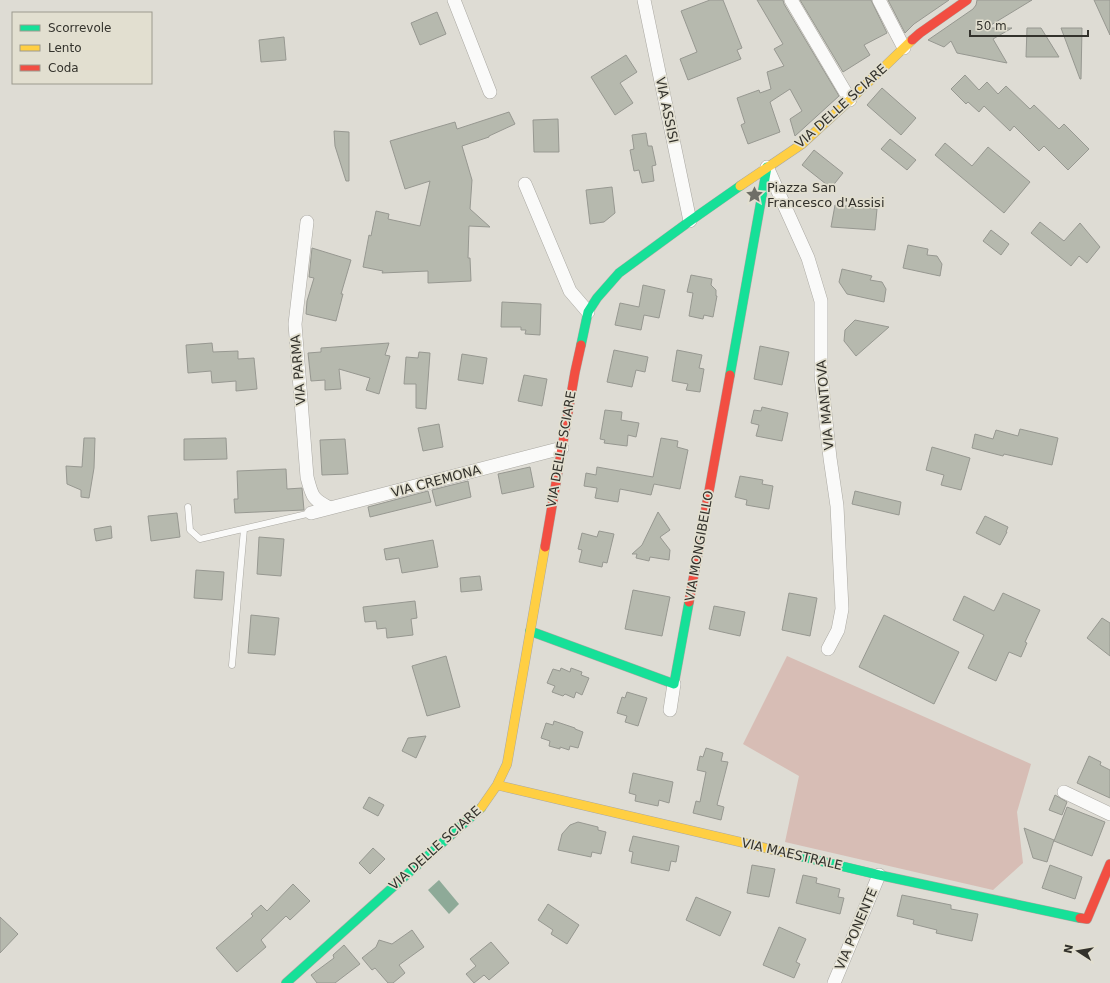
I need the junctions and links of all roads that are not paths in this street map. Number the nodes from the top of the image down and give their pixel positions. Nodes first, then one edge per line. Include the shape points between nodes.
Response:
1 (454, 0) edge
2 (644, 0) edge
3 (791, 0) edge
4 (879, 0) edge
5 (967, 0) edge
6 (904, 48) junction
7 (490, 92) dead end
8 (850, 100) junction
9 (768, 167) junction
10 (525, 184) dead end
11 (690, 221) junction
12 (307, 222) dead end
13 (588, 312) junction
14 (562, 448) junction
15 (188, 507) dead end
16 (330, 508) junction
17 (311, 513) joint
18 (244, 529) junction
19 (530, 631) junction
20 (828, 649) dead end
21 (232, 665) dead end
22 (674, 684) junction
23 (670, 710) dead end
24 (497, 786) junction
25 (1064, 792) dead end
26 (1110, 814) edge
27 (1110, 864) edge
28 (879, 875) junction
29 (286, 983) edge
30 (834, 983) edge

1 - 7 street
2 - 11 street, VIA ASSISI
3 - 8 street
4 - 6 street
5 - 6 street, VIA DELLE SCIARE via 920,33
6 - 8 street, VIA DELLE SCIARE
8 - 9 street, VIA DELLE SCIARE via 802,144
9 - 11 street, VIA DELLE SCIARE
9 - 20 street, VIA MANTOVA via 808,258 820,301 821,375 837,506 842,609 838,630
9 - 22 street, VIA MONGIBELLO
10 - 13 street via 570,290
11 - 13 street, VIA DELLE SCIARE via 619,273 596,298
12 - 16 street, VIA PARMA via 295,324 307,477 311,494 319,503
13 - 14 street, VIA DELLE SCIARE
14 - 16 street, VIA CREMONA
14 - 19 street, VIA DELLE SCIARE
15 - 18 lane via 190,530 200,539
16 - 17 street, VIA CREMONA
17 - 18 lane
18 - 21 lane
19 - 22 street
19 - 24 street, VIA DELLE SCIARE via 507,764
22 - 23 street
24 - 28 street, VIA MAESTRALE
24 - 29 street, VIA DELLE SCIARE via 480,809
25 - 26 street
27 - 28 street, VIA MAESTRALE via 1087,919
28 - 30 street, VIA PONENTE

